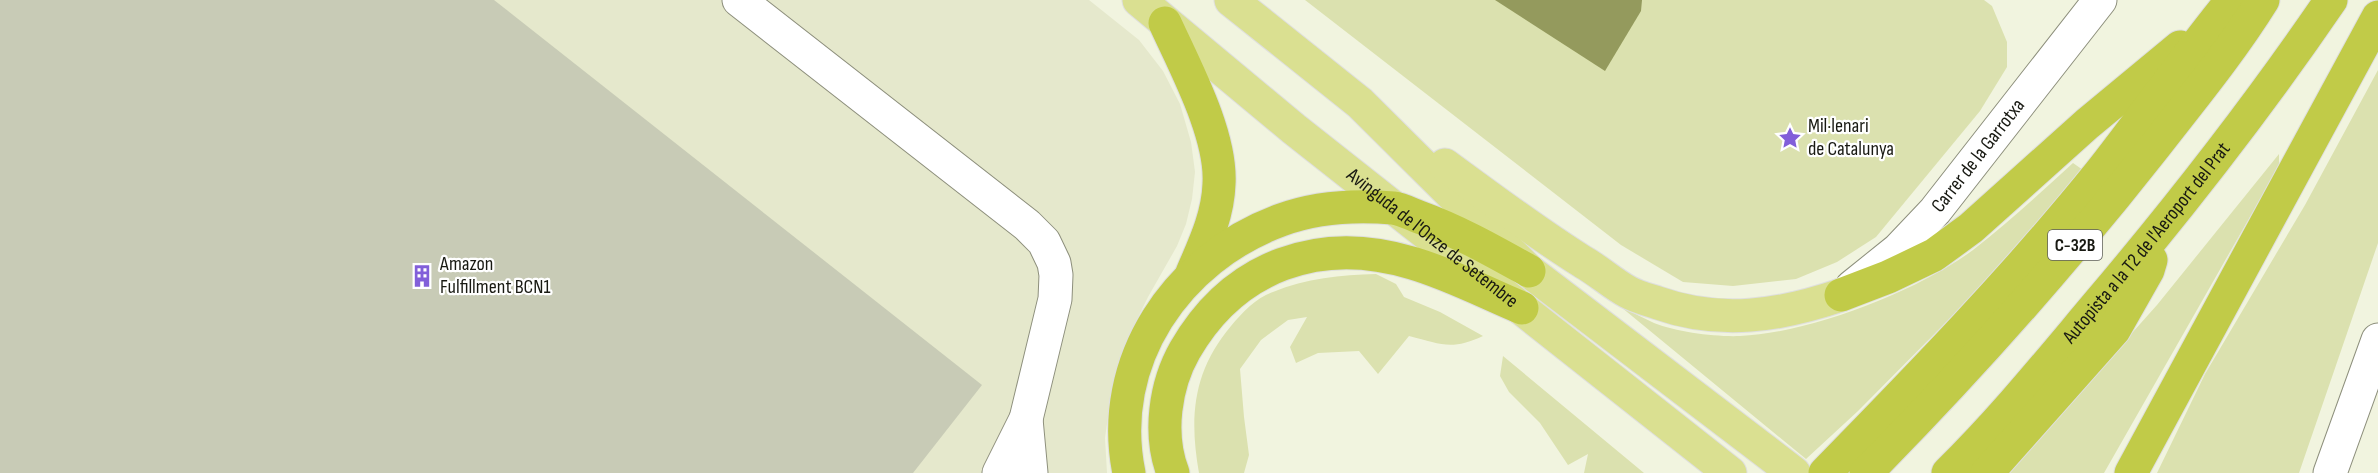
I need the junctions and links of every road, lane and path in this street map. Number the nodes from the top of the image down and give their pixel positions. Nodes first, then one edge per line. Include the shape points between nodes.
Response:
1 (739, 0) edge
2 (1139, 0) edge
3 (1231, 0) edge
4 (2263, 0) edge
5 (2331, 0) edge
6 (2089, 4) edge
7 (2229, 4) edge
8 (2378, 17) edge
9 (1165, 22) junction
10 (1360, 103) junction
11 (1396, 208) junction
12 (2162, 228) junction
13 (1529, 270) junction
14 (1190, 275) junction
15 (1841, 295) junction
16 (1522, 309) junction
17 (2378, 340) edge
18 (1026, 419) junction
19 (1790, 470) edge
20 (999, 473) edge
21 (1031, 473) edge
22 (1129, 473) edge
23 (1173, 473) edge
24 (1730, 473) edge
25 (1825, 473) edge
26 (1866, 473) edge
27 (1948, 473) edge
28 (1987, 473) edge
29 (2131, 473) edge
30 (2330, 473) edge

1 - 18 street via 1044,242 1054,263 1056,287
2 - 9 main road, Avinguda de l'Onze de Setembre
3 - 10 main road, Avinguda de l'Onze de Setembre
4 - 26 highway, C-32B via 2202,86 2042,285
5 - 12 highway, Autopista a la T2 de l'Aeroport del Prat / C-32B via 2256,107
6 - 15 street, Carrer de la Garrotxa via 1935,210 1898,250
7 - 15 highway via 1971,228 1934,255
7 - 25 highway via 2098,174 2018,269
8 - 29 highway
9 - 11 main road, Avinguda de l'Onze de Setembre
9 - 14 highway via 1206,118 1218,159 1217,203 1208,236
10 - 13 main road, Avinguda de l'Onze de Setembre
10 - 15 main road via 1552,243 1629,293 1699,315 1739,317 1776,314
11 - 13 highway via 1458,232
11 - 14 highway via 1351,207 1283,219 1237,240
11 - 16 main road, Avinguda de l'Onze de Setembre
12 - 27 highway, Autopista a la T2 de l'Aeroport del Prat / C-32B via 1985,436
12 - 28 highway via 2148,270 2114,330
13 - 19 main road, Avinguda de l'Onze de Setembre
14 - 22 highway via 1157,318 1139,355 1125,423
16 - 23 highway via 1412,262 1379,255 1325,254 1293,259 1263,270 1212,310 1178,363 1164,428
16 - 24 main road, Avinguda de l'Onze de Setembre
17 - 30 street
18 - 20 street
18 - 21 street

